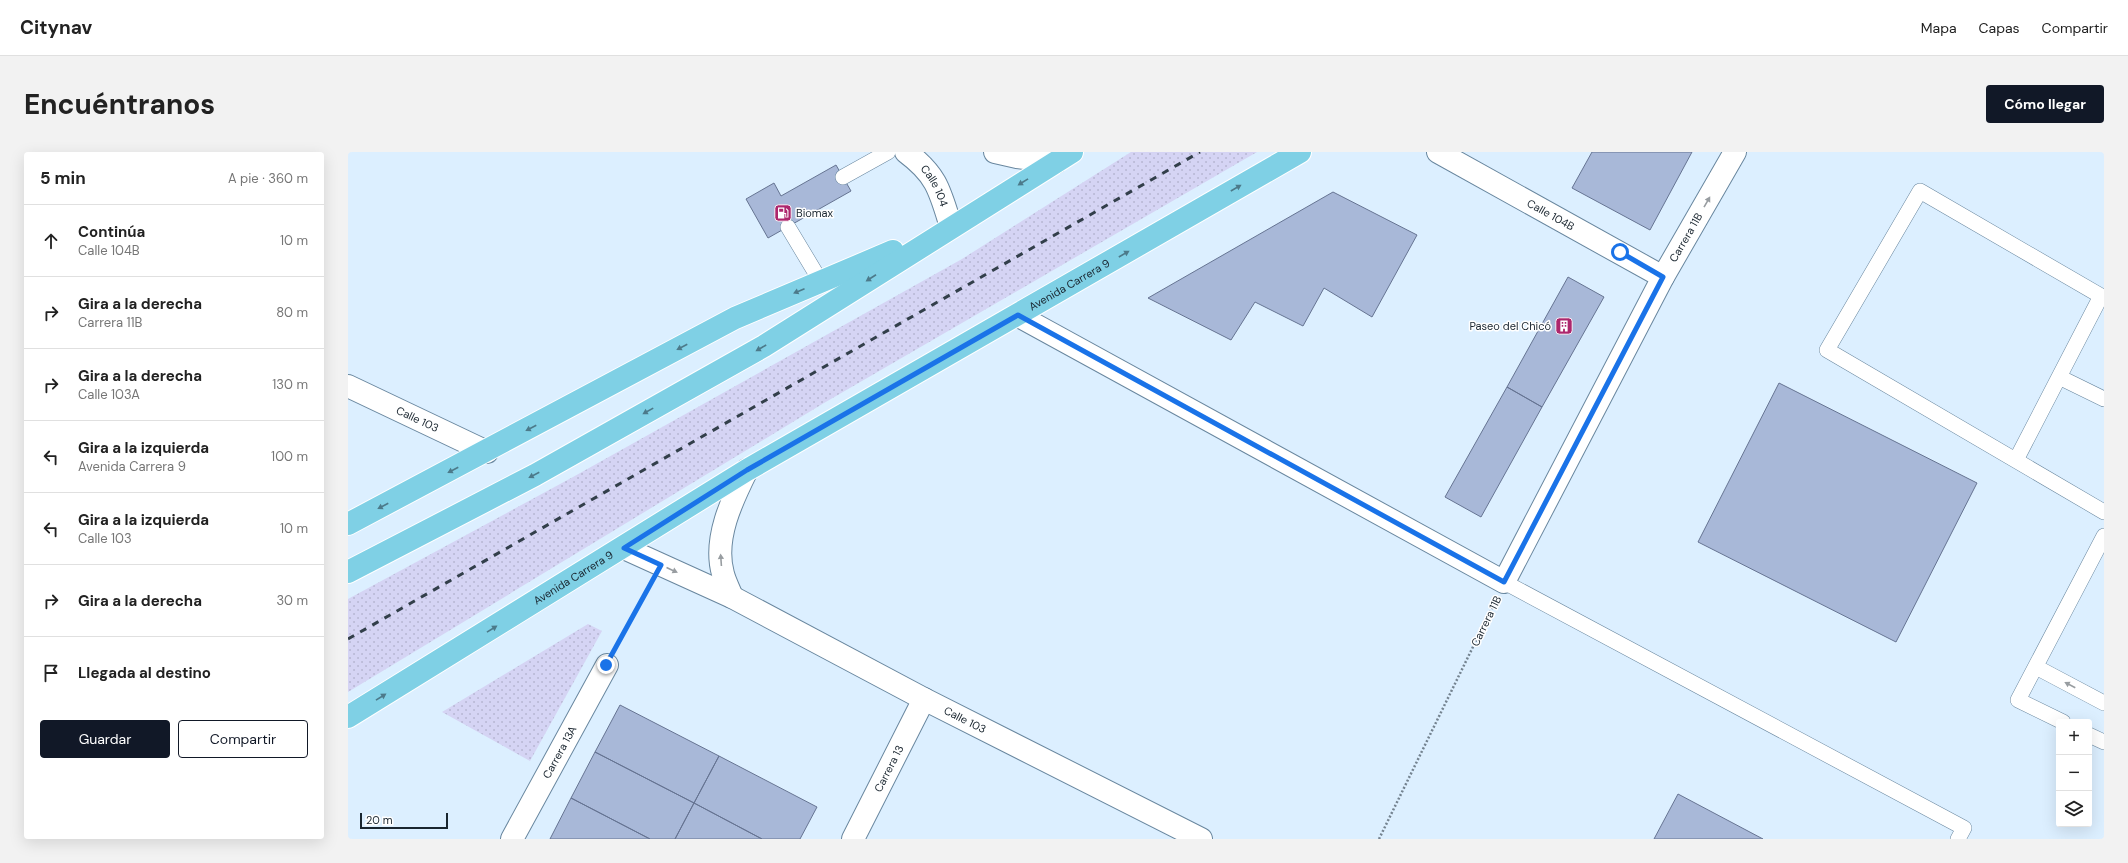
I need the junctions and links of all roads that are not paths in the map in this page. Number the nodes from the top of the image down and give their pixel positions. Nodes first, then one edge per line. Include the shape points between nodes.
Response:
1 (888, 152) edge
2 (906, 152) edge
3 (995, 152) edge
4 (1300, 152) edge
5 (1438, 152) edge
6 (1735, 152) edge
7 (1064, 157) edge
8 (844, 177) dead end
9 (788, 227) dead end
10 (951, 227) junction
11 (1663, 277) junction
12 (821, 282) junction
13 (1018, 315) junction
14 (2059, 377) junction
15 (348, 386) edge
16 (2104, 399) edge
17 (487, 452) junction
18 (2016, 460) junction
19 (747, 470) junction
20 (2104, 512) edge
21 (348, 524) edge
22 (2104, 536) edge
23 (624, 548) junction
24 (348, 572) edge
25 (1504, 582) junction
26 (732, 597) junction
27 (606, 665) road end
28 (2036, 667) junction
29 (924, 699) junction
30 (2104, 703) edge
31 (348, 717) edge
32 (2057, 719) edge
33 (2092, 736) edge
34 (2104, 742) edge
35 (1175, 833) edge
36 (512, 839) edge
37 (853, 839) edge
38 (1201, 839) edge
39 (1958, 839) edge

1 - 8 lane
2 - 10 street, Calle 104 via 927,170 938,184
3 - 7 street via 1017,157
13 -> 4 main road, Avenida Carrera 9
5 - 11 street, Calle 104B
11 -> 6 street, Carrera 11B
7 -> 10 main road
9 - 12 lane
10 - 12 main road
10 -> 24 main road via 764,346 535,474
11 - 25 street, Carrera 11B
12 -> 17 main road via 735,318
13 - 19 main road, Avenida Carrera 9
13 - 25 street
14 - 16 lane
14 - 18 lane
14 - 18 lane via 2101,296 1920,191 1827,350
15 - 17 street, Calle 103
17 -> 21 main road
18 - 20 lane
19 - 23 main road, Avenida Carrera 9
26 -> 19 street via 720,559 722,542 728,511
22 - 28 lane
23 -> 26 street, Calle 103
31 -> 23 main road, Avenida Carrera 9
25 - 39 lane via 1964,828
26 - 29 street, Calle 103
27 - 36 street, Carrera 13A
30 -> 28 lane
28 - 32 lane via 2018,700
29 - 35 street, Calle 103
29 - 37 street, Carrera 13
33 - 34 lane
35 - 38 street, Calle 103

